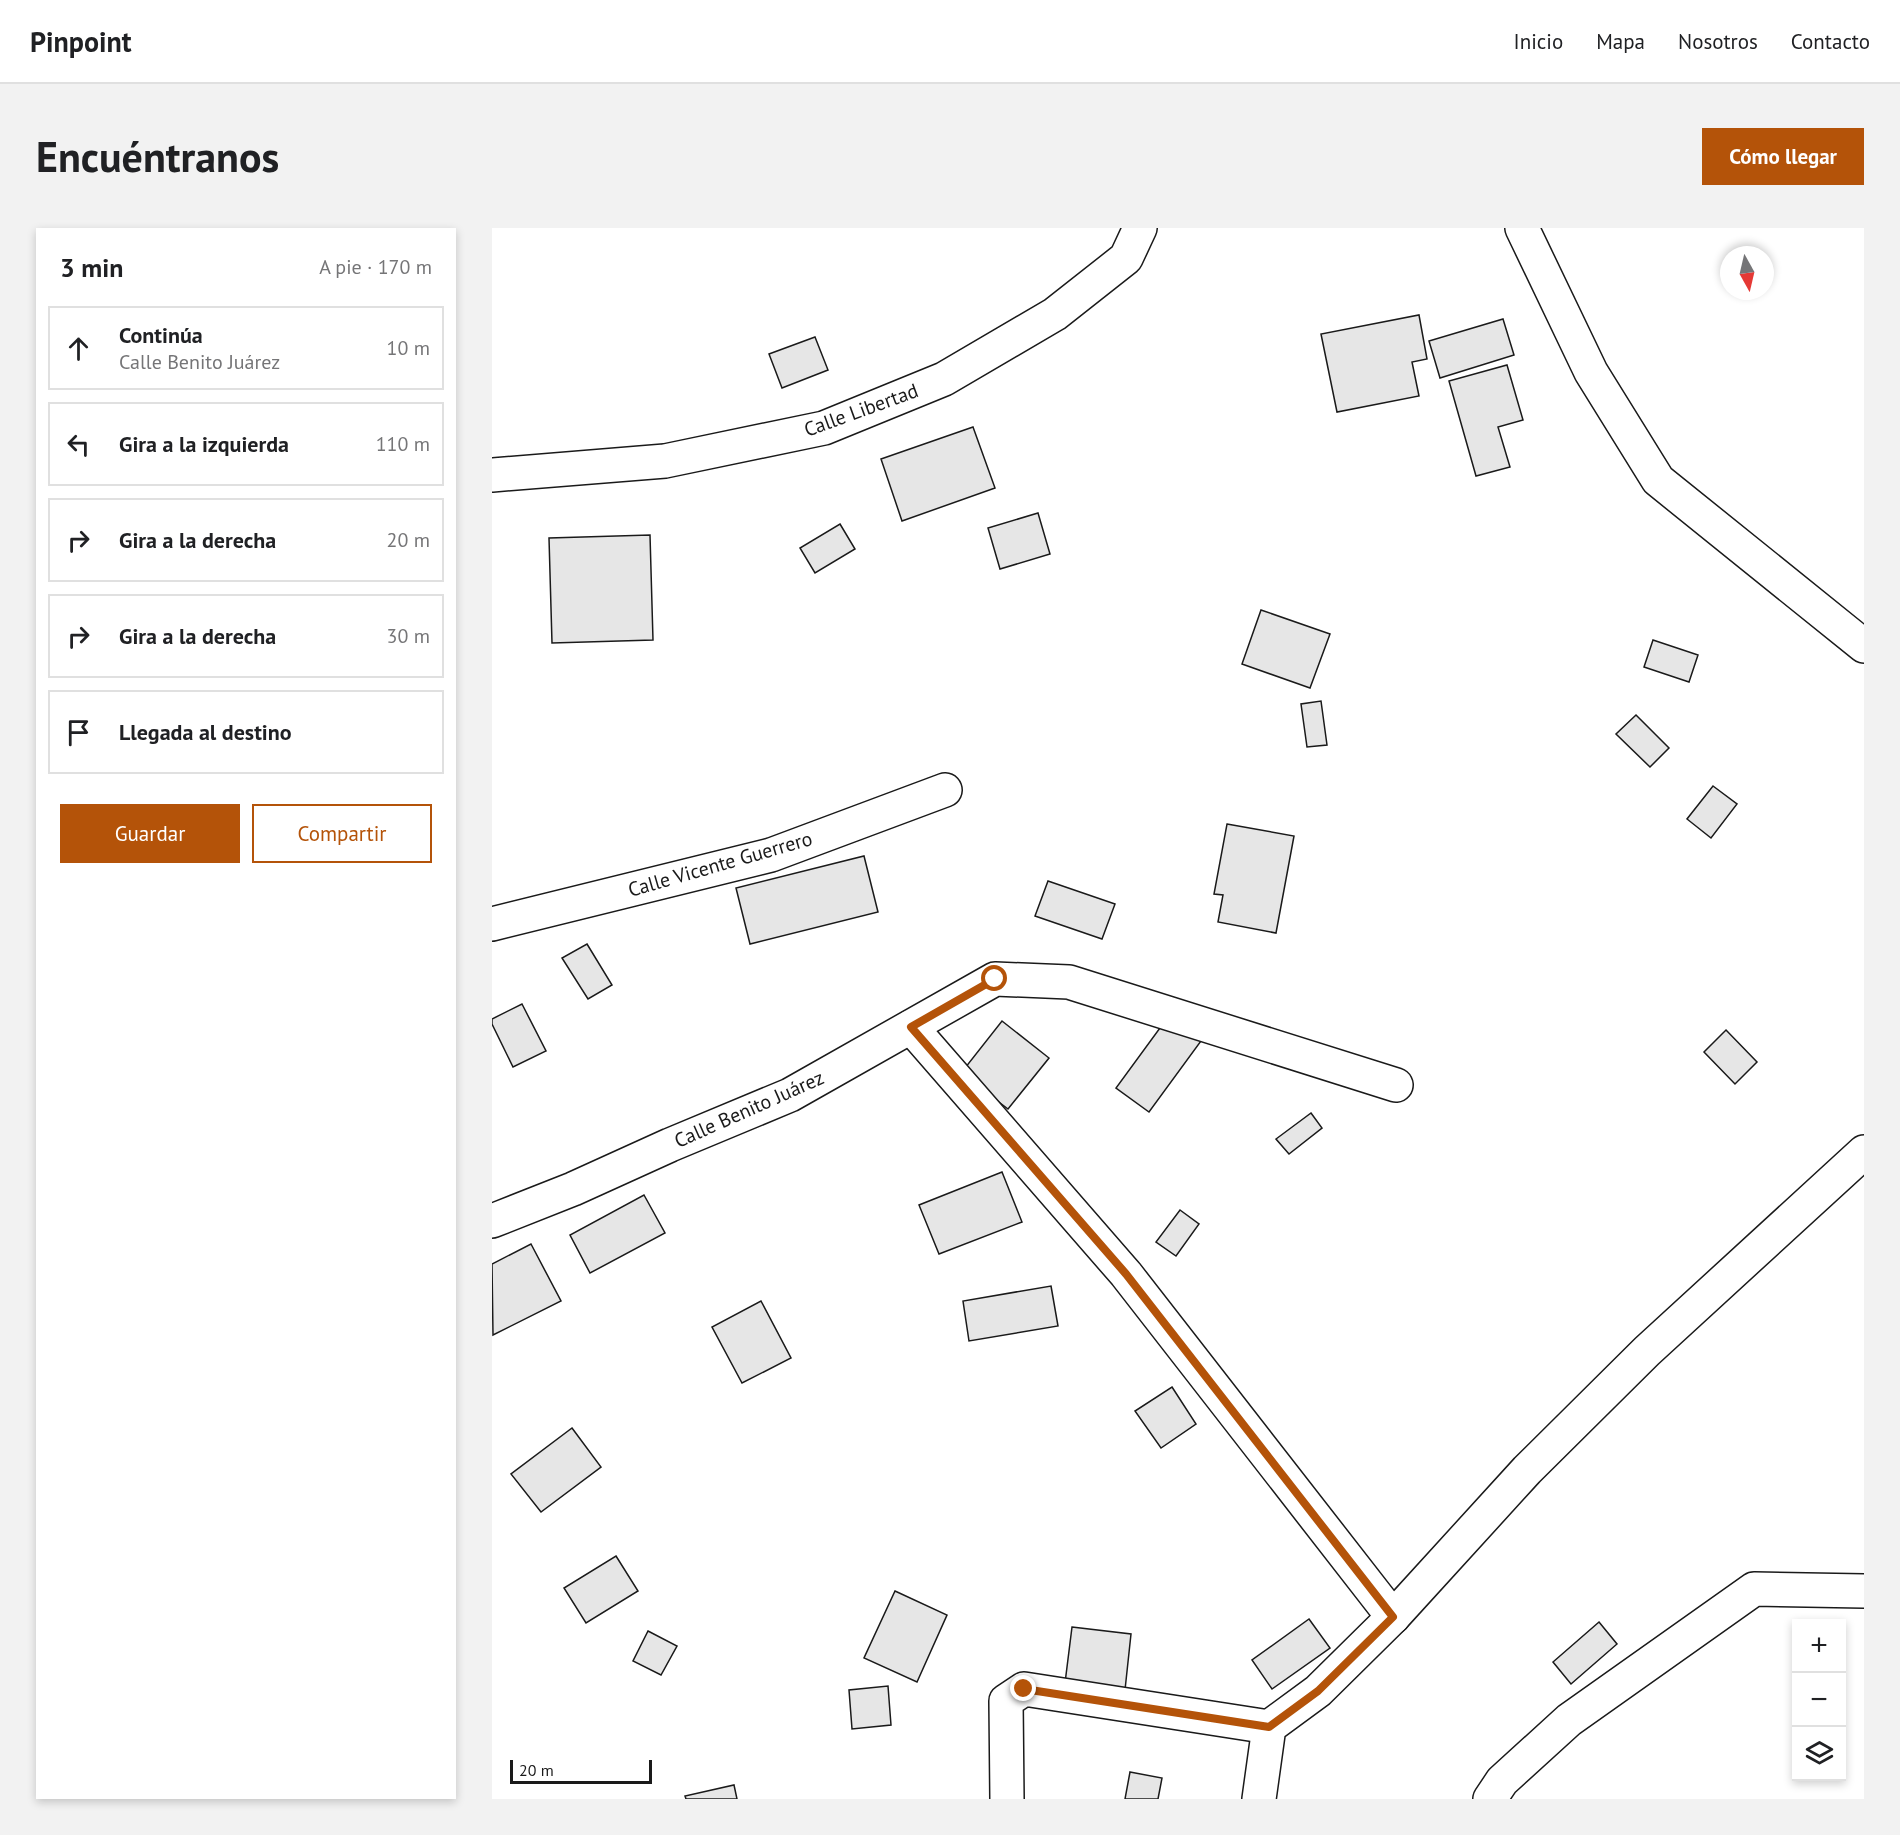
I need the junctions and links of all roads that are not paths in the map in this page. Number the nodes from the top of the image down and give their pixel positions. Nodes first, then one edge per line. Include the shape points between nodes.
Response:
1 (1140, 228) edge
2 (1522, 228) edge
3 (492, 475) edge
4 (1864, 646) edge
5 (945, 790) dead end
6 (492, 924) edge
7 (911, 1027) junction
8 (1396, 1085) dead end
9 (1864, 1152) edge
10 (492, 1221) edge
11 (1864, 1591) edge
12 (1393, 1617) junction
13 (1269, 1727) junction
14 (1007, 1799) edge
15 (1258, 1799) edge
16 (1490, 1799) edge

1 - 3 street, Calle Libertad via 1126,258 1055,314 944,379 824,428 665,461
2 - 4 street via 1592,372 1658,480
5 - 6 street, Calle Vicente Guerrero via 771,855
7 - 8 street, Calle Benito Juárez via 995,979 1069,981
7 - 10 street, Calle Benito Juárez via 790,1095
7 - 12 street via 1126,1274
9 - 12 street via 1647,1351 1527,1470
11 - 16 street via 1754,1589 1569,1720 1502,1781
12 - 13 street via 1318,1691
13 - 14 street via 1024,1689 1006,1701
13 - 15 street

